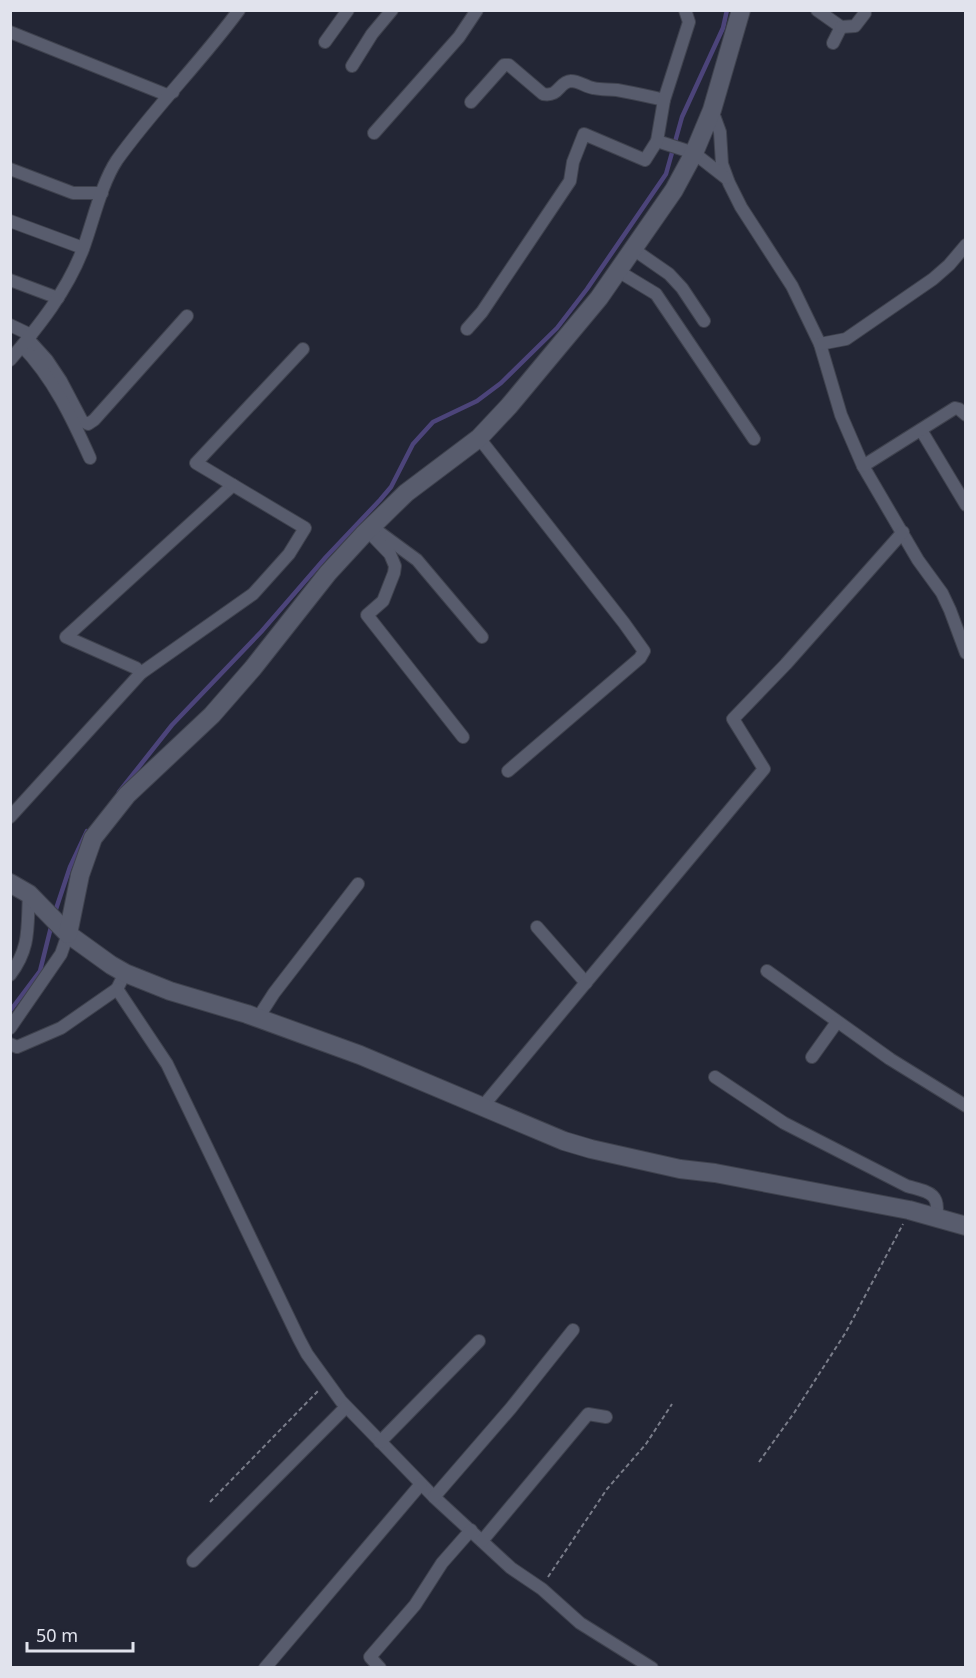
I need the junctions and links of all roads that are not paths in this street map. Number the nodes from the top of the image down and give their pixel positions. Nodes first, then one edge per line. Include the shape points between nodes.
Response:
1 (238, 10) edge
2 (348, 10) edge
3 (392, 10) edge
4 (477, 10) edge
5 (685, 10) edge
6 (741, 10) edge
7 (817, 10) edge
8 (865, 13) dead end
9 (841, 27) junction
10 (10, 32) edge
11 (325, 42) dead end
12 (833, 43) dead end
13 (352, 66) dead end
14 (172, 92) junction
15 (664, 100) junction
16 (471, 102) dead end
17 (712, 110) junction
18 (374, 133) dead end
19 (660, 142) junction
20 (689, 151) junction
21 (10, 169) edge
22 (727, 179) junction
23 (102, 193) junction
24 (10, 221) edge
25 (966, 245) edge
26 (83, 248) junction
27 (633, 249) junction
28 (618, 271) junction
29 (10, 280) edge
30 (58, 298) junction
31 (187, 315) dead end
32 (704, 321) dead end
33 (10, 325) edge
34 (467, 329) dead end
35 (27, 340) junction
36 (820, 344) junction
37 (303, 349) dead end
38 (10, 360) edge
39 (966, 414) edge
40 (921, 430) junction
41 (479, 438) junction
42 (754, 439) dead end
43 (90, 458) dead end
44 (863, 466) junction
45 (233, 485) junction
46 (966, 505) edge
47 (370, 529) junction
48 (903, 532) junction
49 (482, 637) dead end
50 (966, 653) edge
51 (141, 673) junction
52 (463, 737) dead end
53 (508, 771) dead end
54 (10, 817) edge
55 (10, 883) edge
56 (358, 884) dead end
57 (29, 894) junction
58 (537, 927) dead end
59 (68, 934) junction
60 (767, 971) dead end
61 (10, 975) edge
62 (121, 981) junction
63 (586, 983) junction
64 (258, 1018) junction
65 (837, 1022) junction
66 (10, 1028) edge
67 (10, 1044) edge
68 (813, 1057) dead end
69 (715, 1077) dead end
70 (966, 1106) edge
71 (483, 1107) junction
72 (936, 1217) junction
73 (966, 1226) edge
74 (573, 1330) dead end
75 (479, 1341) dead end
76 (346, 1407) junction
77 (606, 1417) dead end
78 (380, 1442) junction
79 (421, 1484) junction
80 (434, 1497) junction
81 (471, 1530) junction
82 (482, 1541) junction
83 (193, 1562) dead end
84 (265, 1668) edge
85 (380, 1668) edge
86 (652, 1668) edge

1 - 14 street
2 - 11 street
3 - 13 street
4 - 18 street via 459,37
5 - 15 street via 689,22
6 - 17 street
7 - 9 street
8 - 9 street via 855,26
9 - 12 street
10 - 14 street via 167,95
14 - 23 street via 116,161
15 - 16 street via 569,81 557,92 543,94 504,65
15 - 19 street
17 - 20 street
17 - 22 street via 720,132
19 - 20 street
19 - 34 street via 645,160 584,134 570,181
20 - 22 street
20 - 27 street via 674,190
21 - 23 street via 73,193
22 - 36 street via 792,286
23 - 26 street
24 - 26 street
25 - 36 street via 933,279 846,339
26 - 30 street
27 - 28 street
27 - 32 street via 669,274
28 - 41 street
28 - 42 street via 656,294
29 - 30 street
30 - 35 street
31 - 35 street via 88,424 82,421 52,367
33 - 35 street
35 - 38 street
35 - 43 street
36 - 44 street via 841,415
37 - 45 street via 196,463
39 - 40 street via 955,408
40 - 44 street
40 - 46 street
41 - 47 street via 406,493
41 - 53 street via 644,651
44 - 48 street
45 - 51 street via 305,528 289,554 253,594
45 - 51 street via 66,637
47 - 49 street via 417,560
47 - 52 street via 395,566 383,601 367,615
47 - 59 street via 328,573 253,669 127,795 93,838 80,875
48 - 50 street via 942,593
48 - 63 street via 733,718 764,769
51 - 54 street
55 - 57 street
56 - 64 street
57 - 59 street
57 - 61 street via 24,955
58 - 63 street
59 - 62 street via 111,965
59 - 66 street via 61,954
60 - 65 street
62 - 64 street via 171,991
62 - 67 street via 61,1028 17,1047
62 - 76 street via 167,1064 299,1339
63 - 71 street
64 - 71 street
65 - 68 street
65 - 70 street
69 - 72 street via 784,1123 908,1186 928,1192 938,1204
71 - 72 street via 591,1149
72 - 73 street
74 - 80 street
75 - 78 street
76 - 78 street
76 - 83 street
77 - 82 street via 588,1414
78 - 79 street
79 - 80 street
79 - 84 street
80 - 81 street
81 - 82 street
81 - 85 street via 370,1657
82 - 86 street via 580,1623

